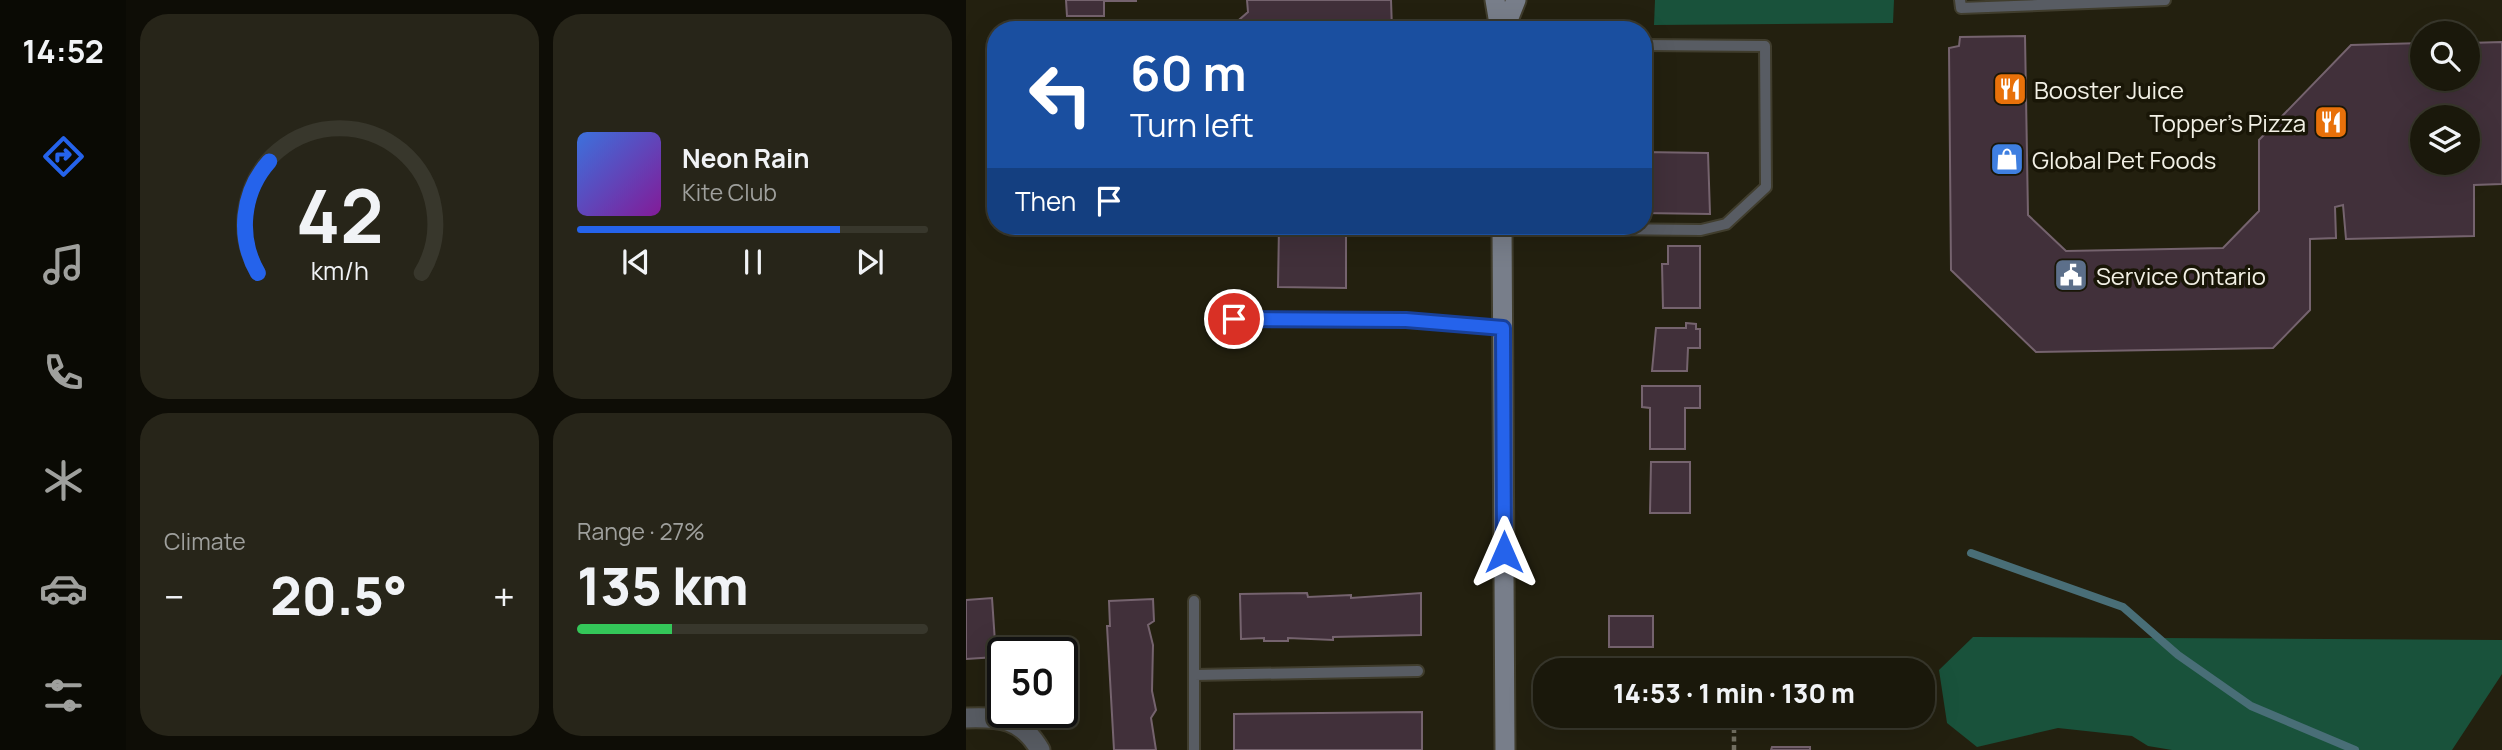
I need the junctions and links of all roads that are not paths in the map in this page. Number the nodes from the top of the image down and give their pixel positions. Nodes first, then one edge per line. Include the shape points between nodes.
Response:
1 (1495, 0) edge
2 (1516, 0) edge
3 (1960, 0) edge
4 (2165, 0) edge
5 (1500, 21) edge
6 (1506, 21) edge
7 (1652, 45) edge
8 (1652, 229) edge
9 (1502, 235) edge
10 (1234, 319) dead end
11 (1503, 328) junction
12 (1194, 601) dead end
13 (1418, 671) dead end
14 (1194, 675) junction
15 (966, 718) edge
16 (1040, 750) edge
17 (1194, 750) edge
18 (1505, 750) edge

1 - 5 main road
2 - 6 main road
3 - 4 lane via 1961,8
7 - 8 lane via 1765,46 1766,187 1726,224 1701,230
9 - 11 main road
10 - 11 lane via 1406,320
11 - 18 main road
12 - 14 lane
13 - 14 lane
14 - 17 lane
15 - 16 street via 1001,717 1031,734

